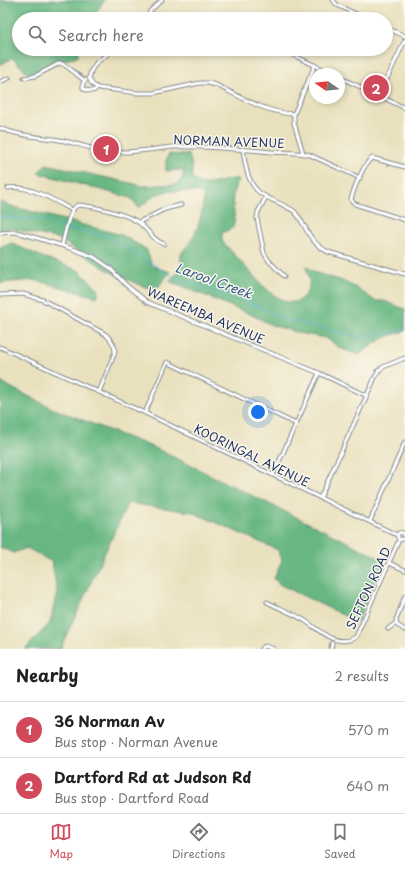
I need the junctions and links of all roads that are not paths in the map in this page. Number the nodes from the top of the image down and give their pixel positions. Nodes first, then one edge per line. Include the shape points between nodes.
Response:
1 (162, 0) edge
2 (333, 0) edge
3 (150, 12) edge
4 (352, 12) edge
5 (393, 31) edge
6 (405, 36) edge
7 (405, 40) edge
8 (105, 56) edge
9 (295, 56) edge
10 (315, 65) junction
11 (321, 68) edge
12 (35, 76) junction
13 (9, 78) dead end
14 (24, 78) dead end
15 (89, 78) junction
16 (84, 80) junction
17 (345, 80) edge
18 (36, 81) dead end
19 (0, 82) edge
20 (98, 88) junction
21 (379, 96) junction
22 (405, 108) edge
23 (294, 114) junction
24 (0, 128) edge
25 (243, 149) junction
26 (303, 153) junction
27 (405, 168) edge
28 (360, 178) junction
29 (8, 188) dead end
30 (266, 197) junction
31 (181, 205) dead end
32 (72, 210) junction
33 (405, 220) edge
34 (139, 222) junction
35 (0, 233) edge
36 (164, 244) dead end
37 (62, 245) junction
38 (405, 274) edge
39 (284, 276) dead end
40 (0, 295) edge
41 (0, 347) edge
42 (405, 358) edge
43 (319, 373) junction
44 (99, 392) junction
45 (367, 396) junction
46 (145, 413) junction
47 (296, 424) junction
48 (405, 442) edge
49 (273, 475) junction
50 (320, 498) junction
51 (370, 521) junction
52 (404, 532) edge
53 (397, 534) junction
54 (400, 540) junction
55 (389, 563) junction
56 (405, 570) edge
57 (405, 596) edge
58 (267, 602) dead end
59 (396, 623) junction
60 (388, 629) dead end
61 (405, 630) edge
62 (332, 643) junction
63 (261, 649) edge
64 (274, 649) edge
65 (332, 649) edge

1 - 3 street
2 - 4 street via 337,5
5 - 6 street
7 - 21 street
8 - 15 street via 96,63
9 - 10 street
10 - 11 street
10 - 23 street
12 - 14 street
12 - 16 street via 60,63
12 - 18 street
13 - 19 street
15 - 16 street
15 - 20 street
16 - 20 street via 83,88 86,90
17 - 21 street
20 - 23 street via 138,93 208,83 264,108
21 - 22 street
23 - 26 street via 294,123
24 - 25 street, NORMAN AVENUE via 69,141 106,152 135,153 173,148
25 - 26 street, NORMAN AVENUE
25 - 30 street via 247,171 253,185
26 - 28 street, NORMAN AVENUE
27 - 28 street via 372,158
28 - 33 street via 351,200 355,204
29 - 32 street via 43,194
30 - 38 street via 294,211 311,238 328,252
30 - 39 street via 257,218 264,253
31 - 34 street via 165,209
32 - 34 street via 82,205 106,210
32 - 37 street
34 - 36 street
35 - 37 street, WAREEMBA AVENUE via 16,232
37 - 43 street, WAREEMBA AVENUE via 102,262 147,302
40 - 44 street via 23,294 43,300 110,338 115,352
41 - 44 street, KOORINGAL AVENUE
42 - 45 street via 378,371
43 - 45 street, WAREEMBA AVENUE
43 - 47 street
44 - 46 street, KOORINGAL AVENUE
45 - 50 street
46 - 47 street via 167,362
46 - 49 street, KOORINGAL AVENUE
47 - 49 street
48 - 51 street
49 - 50 street, KOORINGAL AVENUE
50 - 51 street, KOORINGAL AVENUE
51 - 53 street, KOORINGAL AVENUE
52 - 53 street
52 - 54 street, SEFTON ROAD via 404,537
53 - 54 street
54 - 55 street, SEFTON ROAD
55 - 56 street
55 - 62 street, SEFTON ROAD via 356,637 346,643
57 - 59 street
58 - 62 street via 305,621
59 - 60 street
59 - 61 street
62 - 65 street
63 - 64 street via 265,646

